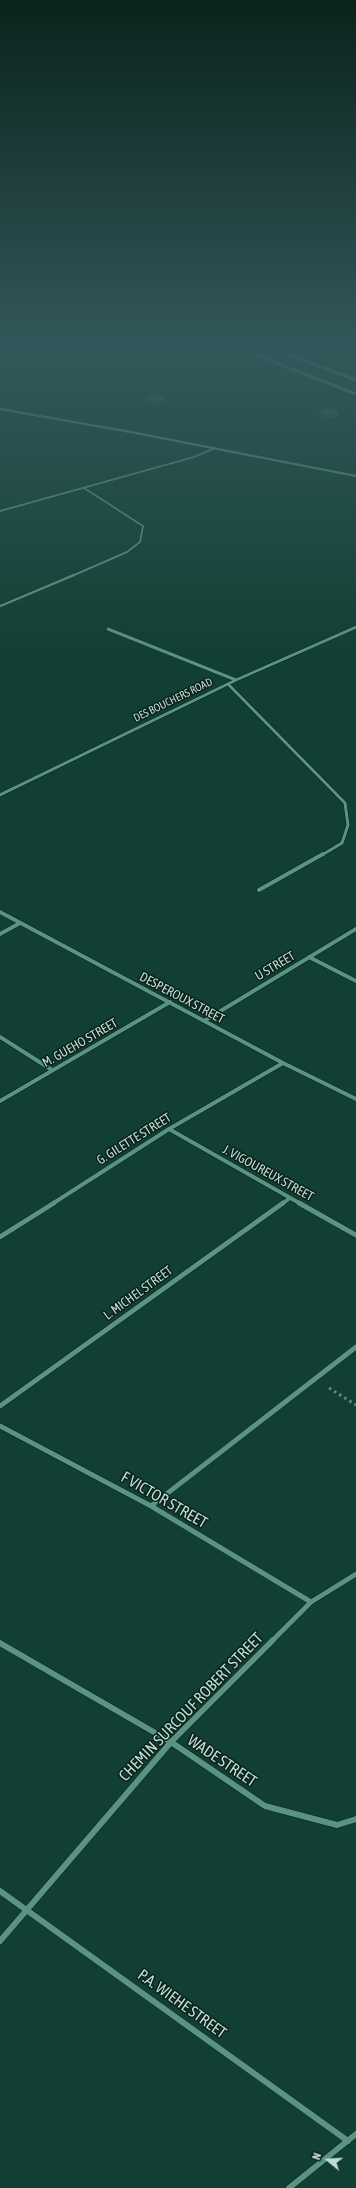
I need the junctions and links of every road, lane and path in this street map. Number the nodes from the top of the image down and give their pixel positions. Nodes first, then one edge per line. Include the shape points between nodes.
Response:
1 (201, 454) edge
2 (246, 454) edge
3 (356, 476) edge
4 (84, 488) junction
5 (0, 511) edge
6 (0, 606) edge
7 (356, 627) edge
8 (108, 630) dead end
9 (236, 680) junction
10 (228, 684) junction
11 (0, 795) edge
12 (258, 890) dead end
13 (0, 912) edge
14 (20, 923) junction
15 (356, 929) edge
16 (0, 934) edge
17 (309, 957) junction
18 (356, 981) edge
19 (170, 1002) junction
20 (204, 1021) junction
21 (0, 1037) edge
22 (283, 1062) junction
23 (52, 1070) junction
24 (356, 1099) edge
25 (0, 1101) edge
26 (169, 1129) junction
27 (290, 1198) junction
28 (356, 1235) edge
29 (0, 1238) edge
30 (356, 1347) edge
31 (316, 1379) junction
32 (356, 1405) edge
33 (0, 1406) edge
34 (0, 1426) edge
35 (151, 1506) junction
36 (356, 1574) edge
37 (311, 1602) junction
38 (0, 1643) edge
39 (171, 1742) junction
40 (356, 1819) edge
41 (0, 1891) edge
42 (26, 1909) junction
43 (0, 1942) edge
44 (356, 2134) edge
45 (348, 2141) junction
46 (289, 2188) edge

1 - 4 lane
2 - 3 street
4 - 5 lane
4 - 6 lane via 143,526 140,542 127,552
7 - 9 street, DES BOUCHERS ROAD
8 - 9 street
9 - 10 street, DES BOUCHERS ROAD
10 - 11 street, DES BOUCHERS ROAD
10 - 12 street via 345,803 348,825 342,843
13 - 14 street, DESPEROUX STREET
14 - 16 street
14 - 19 street, DESPEROUX STREET
15 - 17 street, U STREET
17 - 18 street
17 - 20 street, U STREET
19 - 20 street, DESPEROUX STREET
19 - 23 street, M. GUEHO STREET
20 - 22 street, DESPEROUX STREET
21 - 23 street
22 - 24 street, DESPEROUX STREET
22 - 26 street, G. GILETTE STREET
23 - 25 street, M. GUEHO STREET
26 - 27 street, J. VIGOUREUX STREET
26 - 29 street, G. GILETTE STREET
27 - 28 street, J. VIGOUREUX STREET
27 - 33 street, L. MICHEL STREET
30 - 31 street
31 - 32 path
31 - 35 street
34 - 35 street, F VICTOR STREET
35 - 37 street, F VICTOR STREET
36 - 37 street, CHEMIN SURCOUF ROBERT STREET
37 - 39 street, CHEMIN SURCOUF ROBERT STREET
38 - 39 street, WADE STREET
39 - 40 street, WADE STREET via 265,1806 337,1825
39 - 42 street, CHEMIN SURCOUF ROBERT STREET
41 - 42 street, P.A. WIEHE STREET
42 - 43 street, CHEMIN SURCOUF ROBERT STREET
42 - 45 street, P.A. WIEHE STREET
44 - 45 street
45 - 46 street

